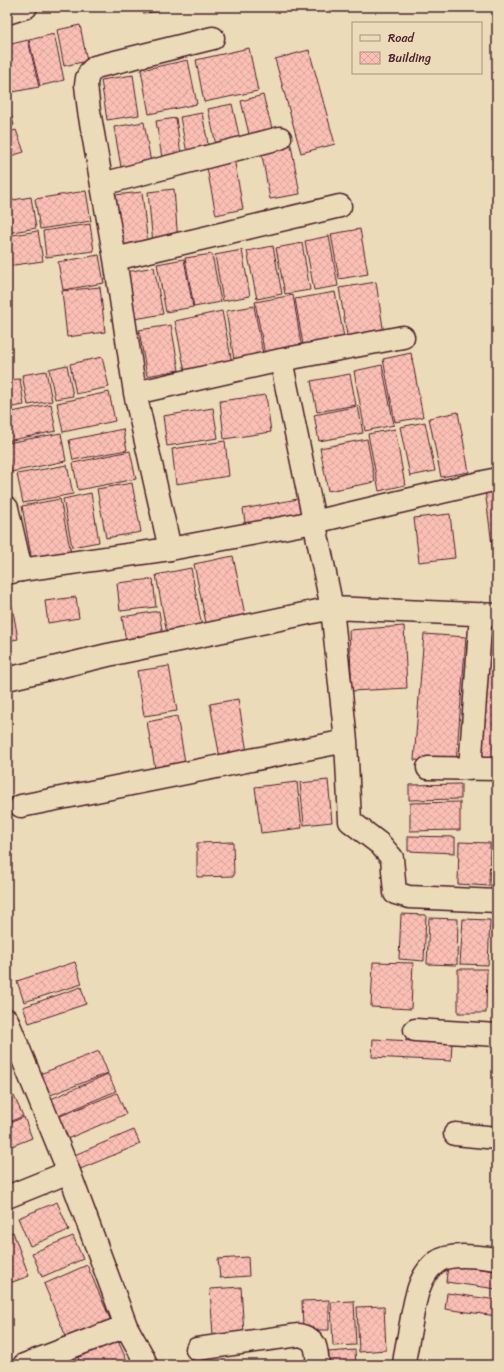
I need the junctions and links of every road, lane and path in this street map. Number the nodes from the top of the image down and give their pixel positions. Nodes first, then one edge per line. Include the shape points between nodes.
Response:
1 (26, 7) edge
2 (7, 13) edge
3 (213, 38) dead end
4 (280, 138) dead end
5 (102, 184) junction
6 (340, 206) dead end
7 (115, 259) junction
8 (403, 337) dead end
9 (281, 360) junction
10 (135, 393) junction
11 (497, 479) edge
12 (7, 508) edge
13 (314, 522) junction
14 (170, 549) junction
15 (14, 572) edge
16 (332, 608) junction
17 (489, 615) edge
18 (7, 679) edge
19 (346, 741) junction
20 (428, 768) dead end
21 (470, 769) junction
22 (497, 769) edge
23 (21, 806) dead end
24 (497, 901) edge
25 (8, 1024) edge
26 (415, 1030) dead end
27 (497, 1035) edge
28 (455, 1134) dead end
29 (497, 1138) edge
30 (69, 1172) junction
31 (7, 1197) edge
32 (497, 1259) edge
33 (126, 1326) junction
34 (197, 1349) dead end
35 (24, 1365) edge
36 (146, 1365) edge
37 (318, 1365) edge
38 (404, 1365) edge

1 - 2 street
3 - 5 street via 95,67 90,72 86,85
4 - 5 street
5 - 7 street
6 - 7 street
7 - 10 street
8 - 9 street
9 - 10 street
9 - 13 street
10 - 14 street
11 - 13 street
12 - 15 street
13 - 14 street
13 - 16 street
14 - 15 street
16 - 17 street
16 - 18 street
16 - 19 street
17 - 21 street
19 - 23 street
19 - 24 street via 350,821 380,844 392,858 395,893 409,897
20 - 21 street
21 - 22 street
25 - 30 street
26 - 27 street
28 - 29 street
30 - 31 street
30 - 33 street
32 - 38 street via 473,1256 448,1257 437,1261 427,1272 417,1293
33 - 35 street
33 - 36 street
34 - 37 street via 299,1335 312,1340

